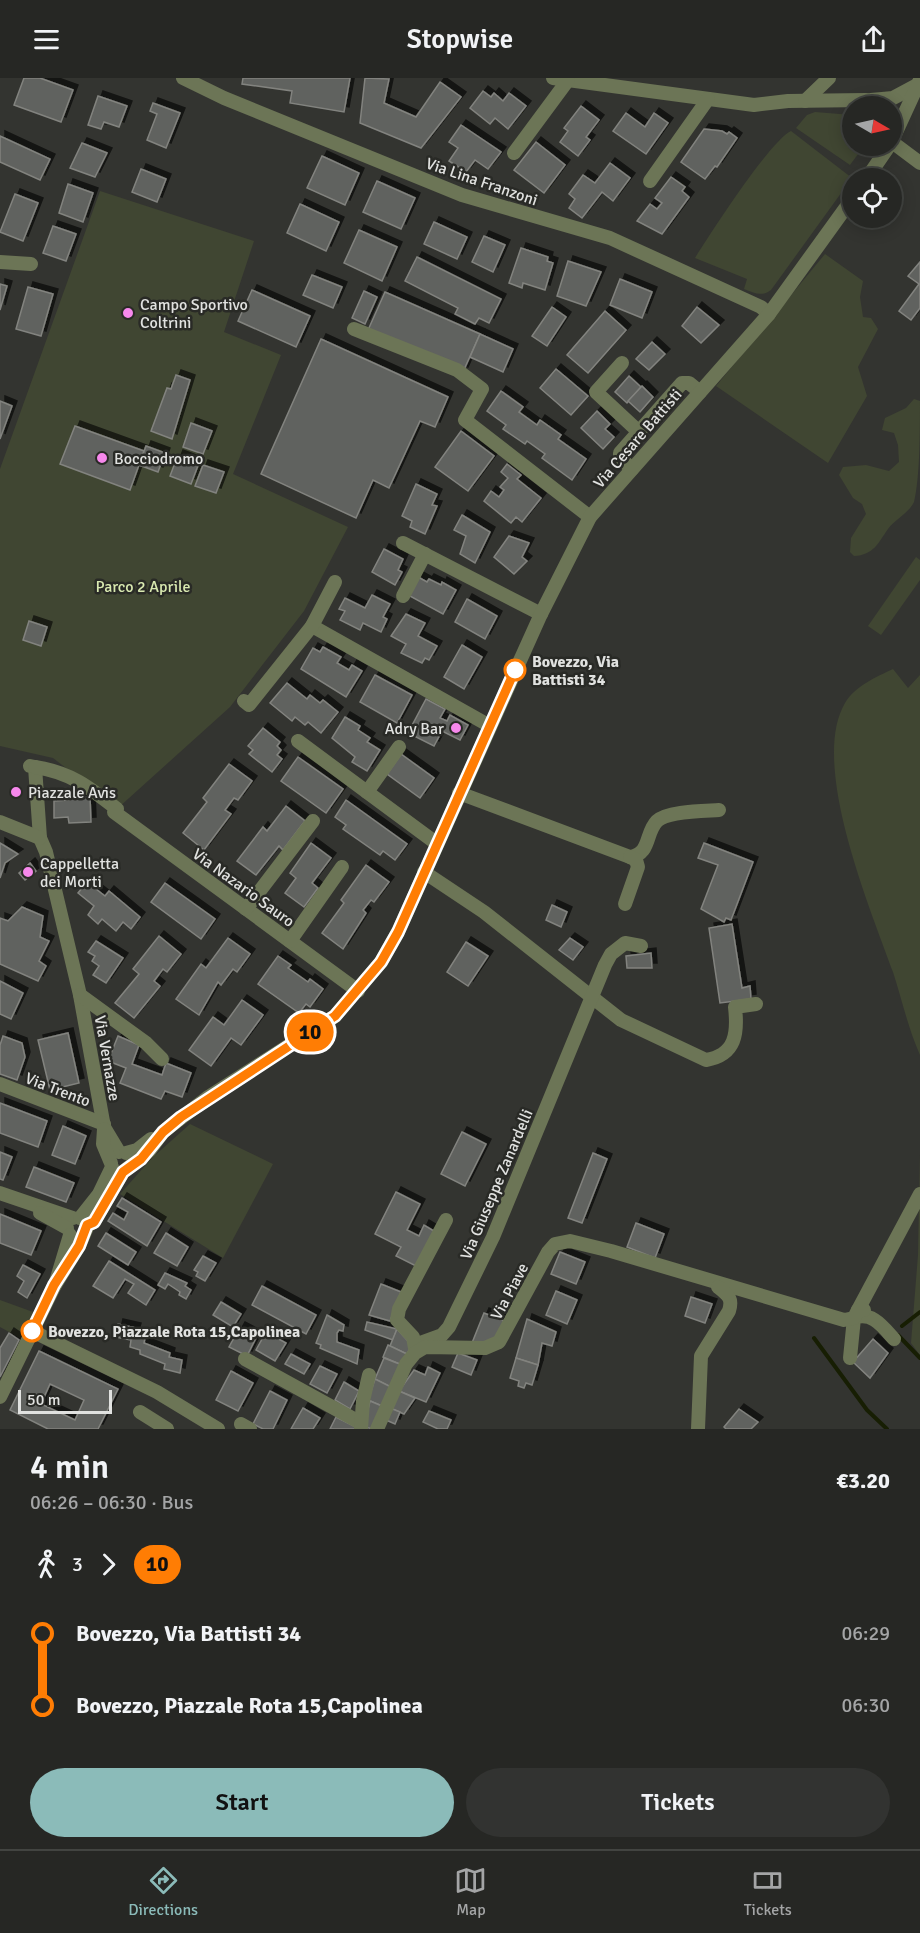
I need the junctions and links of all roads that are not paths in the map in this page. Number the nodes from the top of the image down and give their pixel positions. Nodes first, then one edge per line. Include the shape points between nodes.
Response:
1 (183, 78) edge
2 (553, 78) edge
3 (830, 78) edge
4 (568, 80) junction
5 (586, 80) edge
6 (919, 82) edge
7 (896, 96) edge
8 (708, 99) junction
9 (805, 101) junction
10 (842, 102) edge
11 (902, 112) edge
12 (514, 153) dead end
13 (902, 153) edge
14 (920, 163) edge
15 (650, 181) dead end
16 (842, 213) edge
17 (0, 262) edge
18 (31, 264) dead end
19 (769, 314) junction
20 (354, 329) dead end
21 (622, 363) dead end
22 (700, 392) junction
23 (639, 432) junction
24 (632, 469) junction
25 (590, 517) junction
26 (403, 543) dead end
27 (425, 554) junction
28 (335, 582) dead end
29 (403, 596) dead end
30 (541, 614) junction
31 (312, 626) junction
32 (244, 701) dead end
33 (490, 726) junction
34 (298, 741) dead end
35 (399, 747) dead end
36 (32, 766) joint
37 (368, 792) junction
38 (459, 793) junction
39 (719, 810) dead end
40 (313, 821) dead end
41 (0, 822) edge
42 (40, 838) junction
43 (436, 843) junction
44 (630, 857) junction
45 (342, 867) dead end
46 (424, 872) junction
47 (625, 904) dead end
48 (246, 909) junction
49 (290, 941) junction
50 (641, 946) dead end
51 (358, 992) junction
52 (593, 992) junction
53 (80, 995) junction
54 (756, 1004) dead end
55 (162, 1059) dead end
56 (0, 1084) edge
57 (104, 1126) junction
58 (120, 1162) junction
59 (0, 1193) edge
60 (920, 1194) edge
61 (446, 1220) dead end
62 (77, 1227) junction
63 (709, 1281) junction
64 (859, 1313) junction
65 (32, 1331) junction
66 (894, 1339) dead end
67 (415, 1348) junction
68 (850, 1358) dead end
69 (245, 1359) dead end
70 (406, 1364) junction
71 (369, 1375) dead end
72 (0, 1397) edge
73 (145, 1415) dead end
74 (361, 1426) edge
75 (167, 1429) edge
76 (218, 1429) edge
77 (377, 1429) edge
78 (698, 1429) edge

1 - 19 street, Via Lina Franzoni via 223,104 462,195 610,238
2 - 4 street
3 - 9 street
4 - 5 street
4 - 12 street
5 - 8 street
6 - 7 street
6 - 11 street
8 - 9 street via 754,105
8 - 15 street
9 - 10 street
13 - 14 street
16 - 19 street, Via Cesare Battisti
17 - 18 street
19 - 22 street, Via Cesare Battisti
20 - 25 street via 457,370 482,389 465,420
21 - 23 street via 596,392
22 - 23 street via 689,383 682,383
22 - 24 street, Via Cesare Battisti
23 - 24 street via 619,456
24 - 25 street, Via Cesare Battisti
25 - 30 street, Via Cesare Battisti
26 - 27 street
27 - 29 street
27 - 30 street
28 - 31 street
30 - 33 street, Via Cesare Battisti
31 - 32 street via 249,705
31 - 33 street
33 - 38 street, Via Cesare Battisti
34 - 37 street
35 - 37 street
36 - 42 street, Via Vernazze
36 - 48 street, Via Nazario Sauro via 59,770 117,809 114,812
37 - 43 street
38 - 43 street, Via Cesare Battisti
38 - 44 street
39 - 44 street via 668,815 657,821 638,856
40 - 48 street
41 - 42 street
42 - 53 street, Via Vernazze
43 - 46 street, Via Cesare Battisti
44 - 47 street via 638,867
45 - 49 street
46 - 51 street, Via Cesare Battisti via 398,932
46 - 52 street
48 - 49 street, Via Nazario Sauro
49 - 51 street, Via Nazario Sauro
50 - 52 street, Via Giuseppe Zanardelli via 625,943 611,954
51 - 58 street, Via Cesare Battisti via 335,1016 207,1098 163,1132 150,1150
52 - 54 street via 621,1020 706,1060 719,1058 729,1050 737,1021 735,1006
52 - 67 street, Via Giuseppe Zanardelli via 493,1237 454,1317 442,1335
53 - 55 street, Via Vernazze
53 - 57 street, Via Vernazze
56 - 57 street, Via Trento
57 - 58 street, Via Vernazze via 103,1144
58 - 62 street, Via Cesare Battisti
59 - 62 street
60 - 64 street
61 - 67 street via 399,1308 397,1320 413,1337
62 - 65 street, Via Cesare Battisti via 61,1277
63 - 64 street, Via Piave via 844,1320
63 - 70 street, Via Piave via 626,1254 570,1241 555,1244 499,1342 485,1348 426,1347
63 - 78 street, Via Piave via 729,1296 732,1304 701,1356
64 - 66 street, Via Piave via 875,1319
64 - 68 street
65 - 72 street, Via Cesare Battisti
65 - 76 street via 158,1392
67 - 70 street
69 - 74 street
70 - 77 street, Via Piave
71 - 74 street
73 - 75 street

